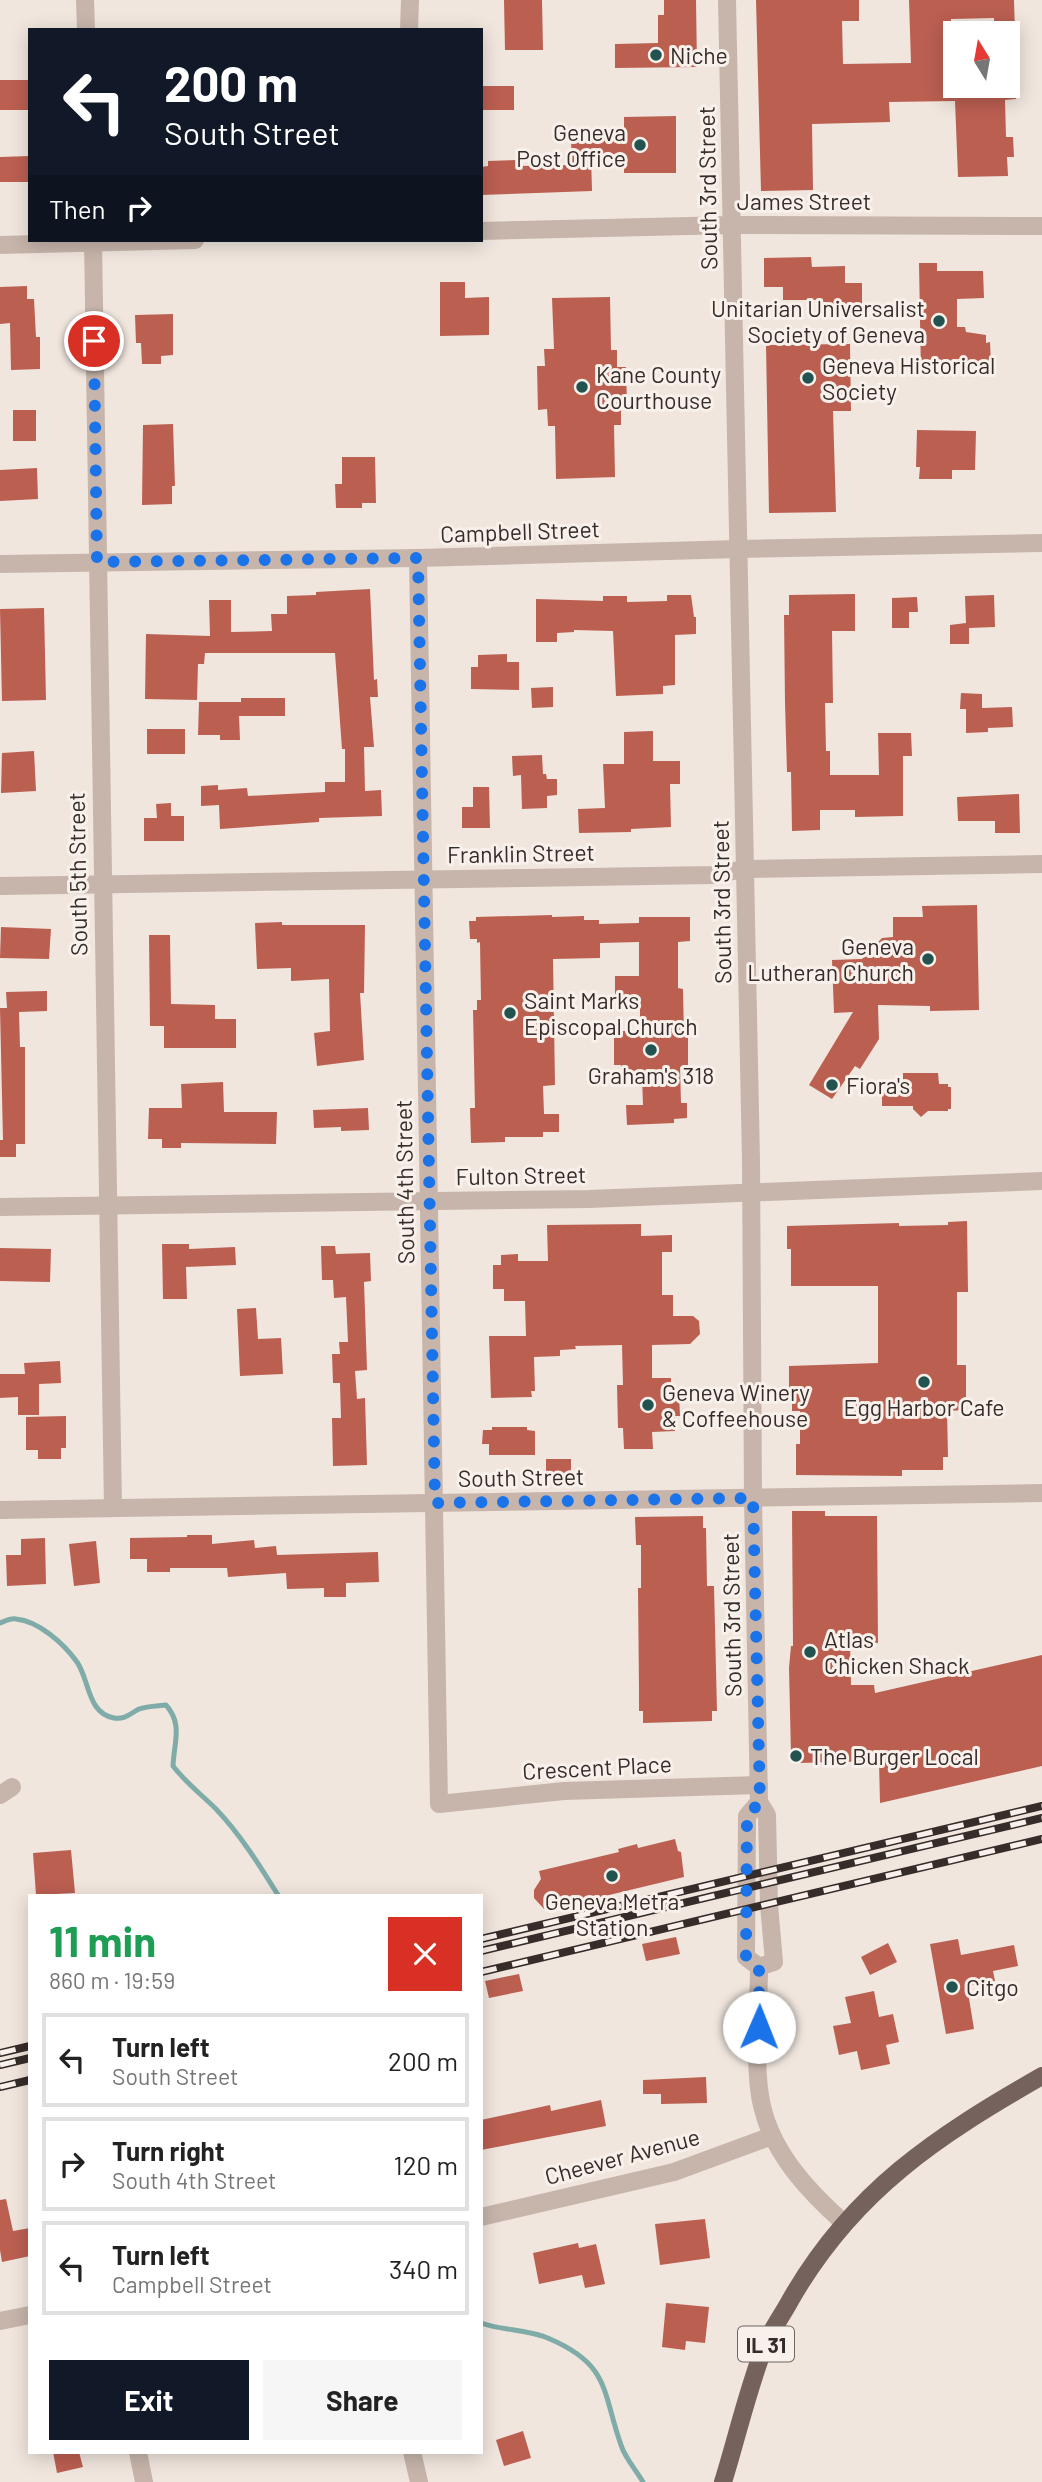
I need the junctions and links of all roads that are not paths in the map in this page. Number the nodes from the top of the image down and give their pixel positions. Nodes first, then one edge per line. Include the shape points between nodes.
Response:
1 (85, 0) edge
2 (727, 0) edge
3 (409, 4) edge
4 (86, 28) edge
5 (409, 28) edge
6 (732, 225) junction
7 (1042, 226) edge
8 (483, 232) edge
9 (70, 242) edge
10 (93, 242) edge
11 (0, 245) edge
12 (1042, 543) edge
13 (738, 549) junction
14 (418, 558) junction
15 (97, 562) junction
16 (0, 564) edge
17 (1042, 864) edge
18 (744, 869) junction
19 (423, 878) junction
20 (102, 884) junction
21 (0, 886) edge
22 (1042, 1181) edge
23 (751, 1193) junction
24 (429, 1201) junction
25 (107, 1205) junction
26 (0, 1207) edge
27 (1042, 1493) edge
28 (753, 1498) junction
29 (435, 1503) junction
30 (113, 1508) junction
31 (0, 1510) edge
32 (759, 1793) junction
33 (439, 1804) joint
34 (759, 1967) junction
35 (1042, 2076) edge
36 (772, 2136) junction
37 (483, 2217) edge
38 (844, 2223) junction
39 (28, 2315) edge
40 (0, 2321) edge
41 (138, 2454) edge
42 (412, 2454) edge
43 (144, 2482) edge
44 (419, 2482) edge
45 (723, 2482) edge

1 - 4 street
2 - 6 street, South 3rd Street
3 - 5 street
6 - 7 street, James Street
6 - 8 street, James Street
6 - 13 street, South 3rd Street
9 - 11 street
10 - 15 street, South 5th Street
12 - 13 street, Campbell Street
13 - 14 street, Campbell Street
13 - 18 street, South 3rd Street
14 - 15 street, Campbell Street
14 - 19 street, South 4th Street
15 - 16 street, Campbell Street
15 - 20 street, South 5th Street
17 - 18 street, Franklin Street
18 - 19 street, Franklin Street via 713,875
18 - 23 street, South 3rd Street
19 - 20 street, Franklin Street
19 - 24 street, South 4th Street
20 - 21 street, Franklin Street
20 - 25 street, South 5th Street
22 - 23 street, Fulton Street
23 - 24 street, Fulton Street
23 - 28 street, South 3rd Street
24 - 25 street, Fulton Street
24 - 29 street, South 4th Street
25 - 26 street, Fulton Street
25 - 30 street, South 5th Street
27 - 28 street, South Street
28 - 29 street, South Street
28 - 32 street, South 3rd Street
29 - 30 street, South Street
29 - 33 street, South 4th Street
30 - 31 street, South Street
32 - 33 street, Crescent Place via 564,1791
32 - 34 street, South 3rd Street via 747,1816 745,1927 746,1957
32 - 34 street, South 3rd Street via 767,1815 774,1962
34 - 36 street, South 3rd Street via 759,2086
35 - 38 main road, IL 31 via 919,2153
36 - 37 street, Cheever Avenue via 674,2172
36 - 38 street, South 3rd Street via 809,2191
38 - 45 main road, IL 31 via 811,2264 766,2344
39 - 40 street
41 - 43 street
42 - 44 street

